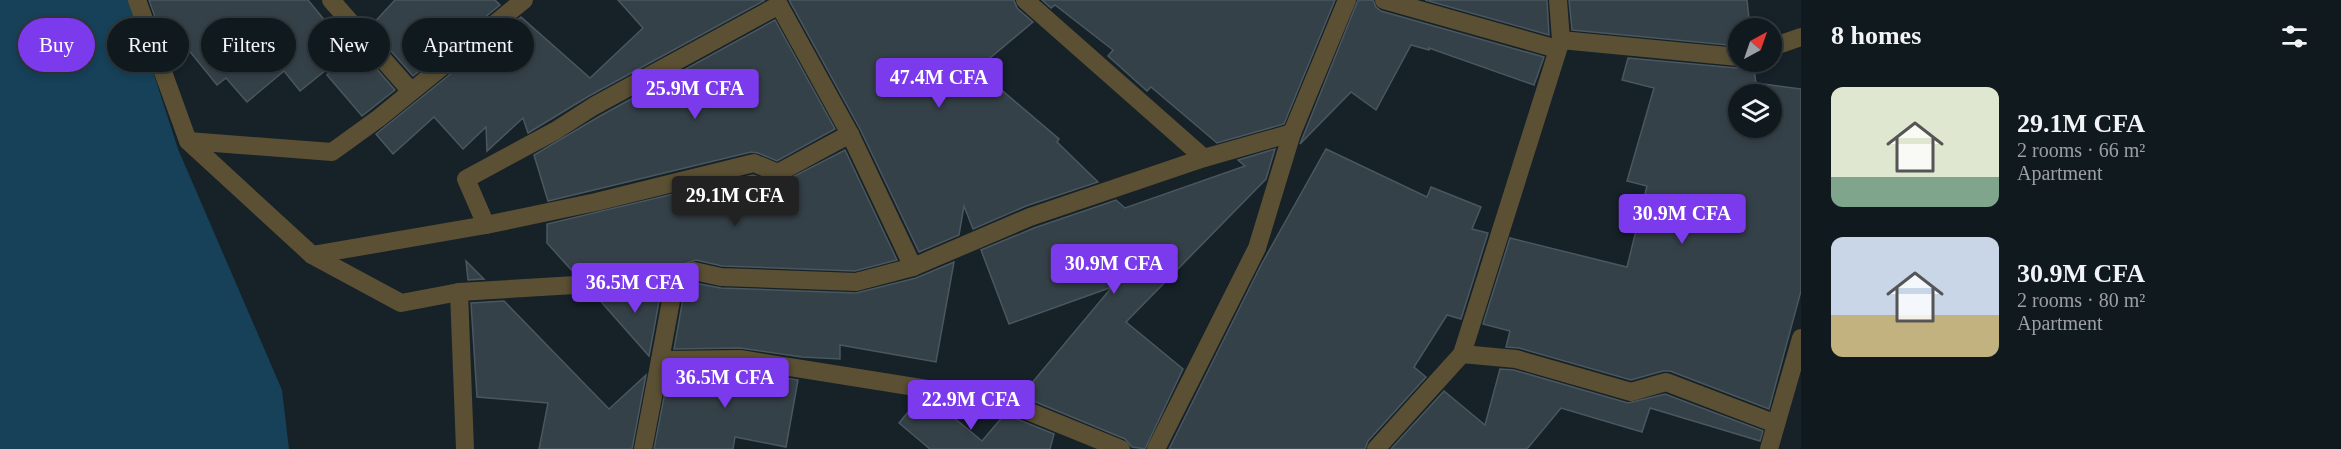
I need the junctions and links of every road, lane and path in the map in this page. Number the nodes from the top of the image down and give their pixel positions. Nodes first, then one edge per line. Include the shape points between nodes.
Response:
1 (136, 0) edge
2 (331, 0) edge
3 (524, 0) edge
4 (1025, 0) edge
5 (1347, 0) edge
6 (1384, 0) edge
7 (1558, 0) edge
8 (1801, 37) edge
9 (1559, 44) junction
10 (1782, 44) edge
11 (1728, 56) edge
12 (410, 90) junction
13 (1292, 132) junction
14 (850, 134) junction
15 (188, 141) junction
16 (1204, 158) junction
17 (486, 225) junction
18 (312, 255) junction
19 (913, 267) junction
20 (675, 279) junction
21 (459, 292) junction
22 (1801, 338) edge
23 (1462, 354) junction
24 (660, 360) junction
25 (1776, 424) junction
26 (465, 449) edge
27 (643, 449) edge
28 (1121, 449) edge
29 (1156, 449) edge
30 (1376, 449) edge
31 (1769, 449) edge

1 - 15 street
2 - 12 street
3 - 12 street
4 - 16 street
5 - 13 street
6 - 9 street
7 - 9 street
8 - 10 street
9 - 11 street
9 - 23 street
12 - 15 street via 332,152
13 - 16 street
13 - 29 street via 1257,248
14 - 17 street via 778,172 754,163
14 - 17 street via 779,5 466,179
14 - 19 street
15 - 18 street
16 - 19 street via 1030,217
17 - 18 street
18 - 21 street via 401,303
19 - 20 street via 856,282 721,278 694,271
20 - 21 street
20 - 24 street
21 - 26 street
22 - 25 street
23 - 25 street via 1516,359 1631,392 1666,382
23 - 30 street
24 - 27 street
24 - 28 street via 740,359 1003,400
25 - 31 street

